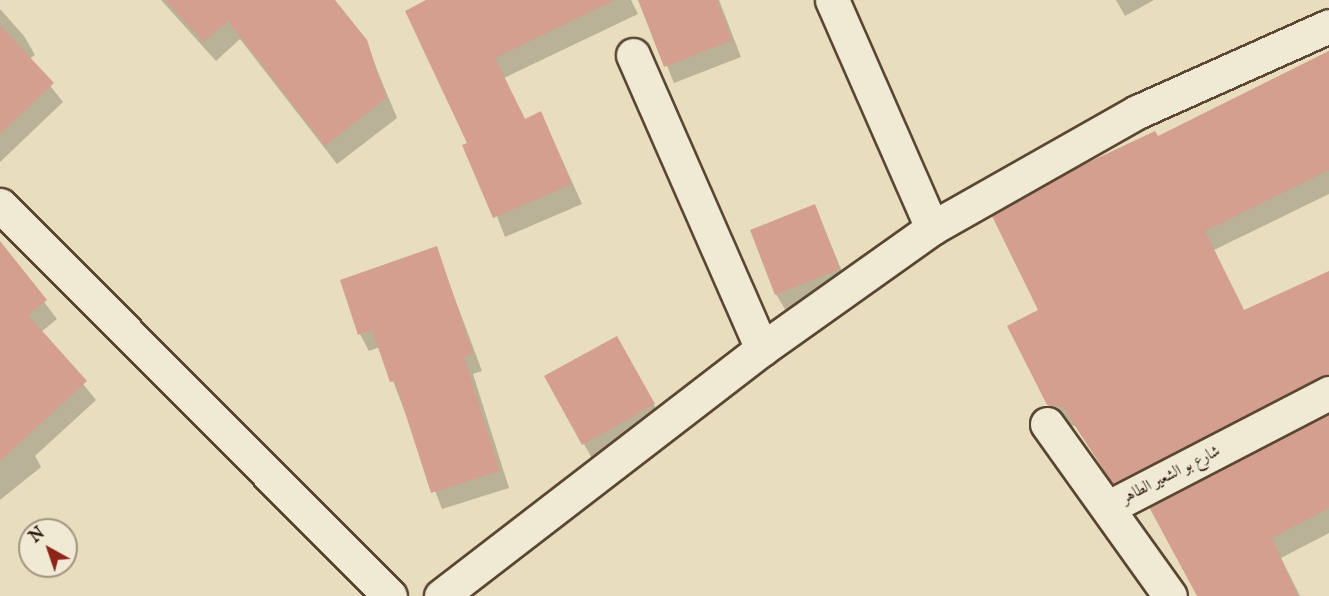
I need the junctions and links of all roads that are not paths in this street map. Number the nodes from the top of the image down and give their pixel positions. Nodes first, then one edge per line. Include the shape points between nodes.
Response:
1 (832, 0) edge
2 (1329, 26) edge
3 (633, 56) dead end
4 (0, 205) edge
5 (932, 228) junction
6 (762, 349) junction
7 (1329, 393) edge
8 (1047, 424) dead end
9 (1109, 507) junction
10 (390, 596) edge
11 (441, 596) edge
12 (1170, 596) edge

1 - 5 street
2 - 5 street via 1137,112
3 - 6 street
4 - 10 street
5 - 6 street
6 - 11 street
7 - 9 street, شارع بو الشعير الطاهر
8 - 9 street
9 - 12 street, شارع بو الشعير الطاهر

